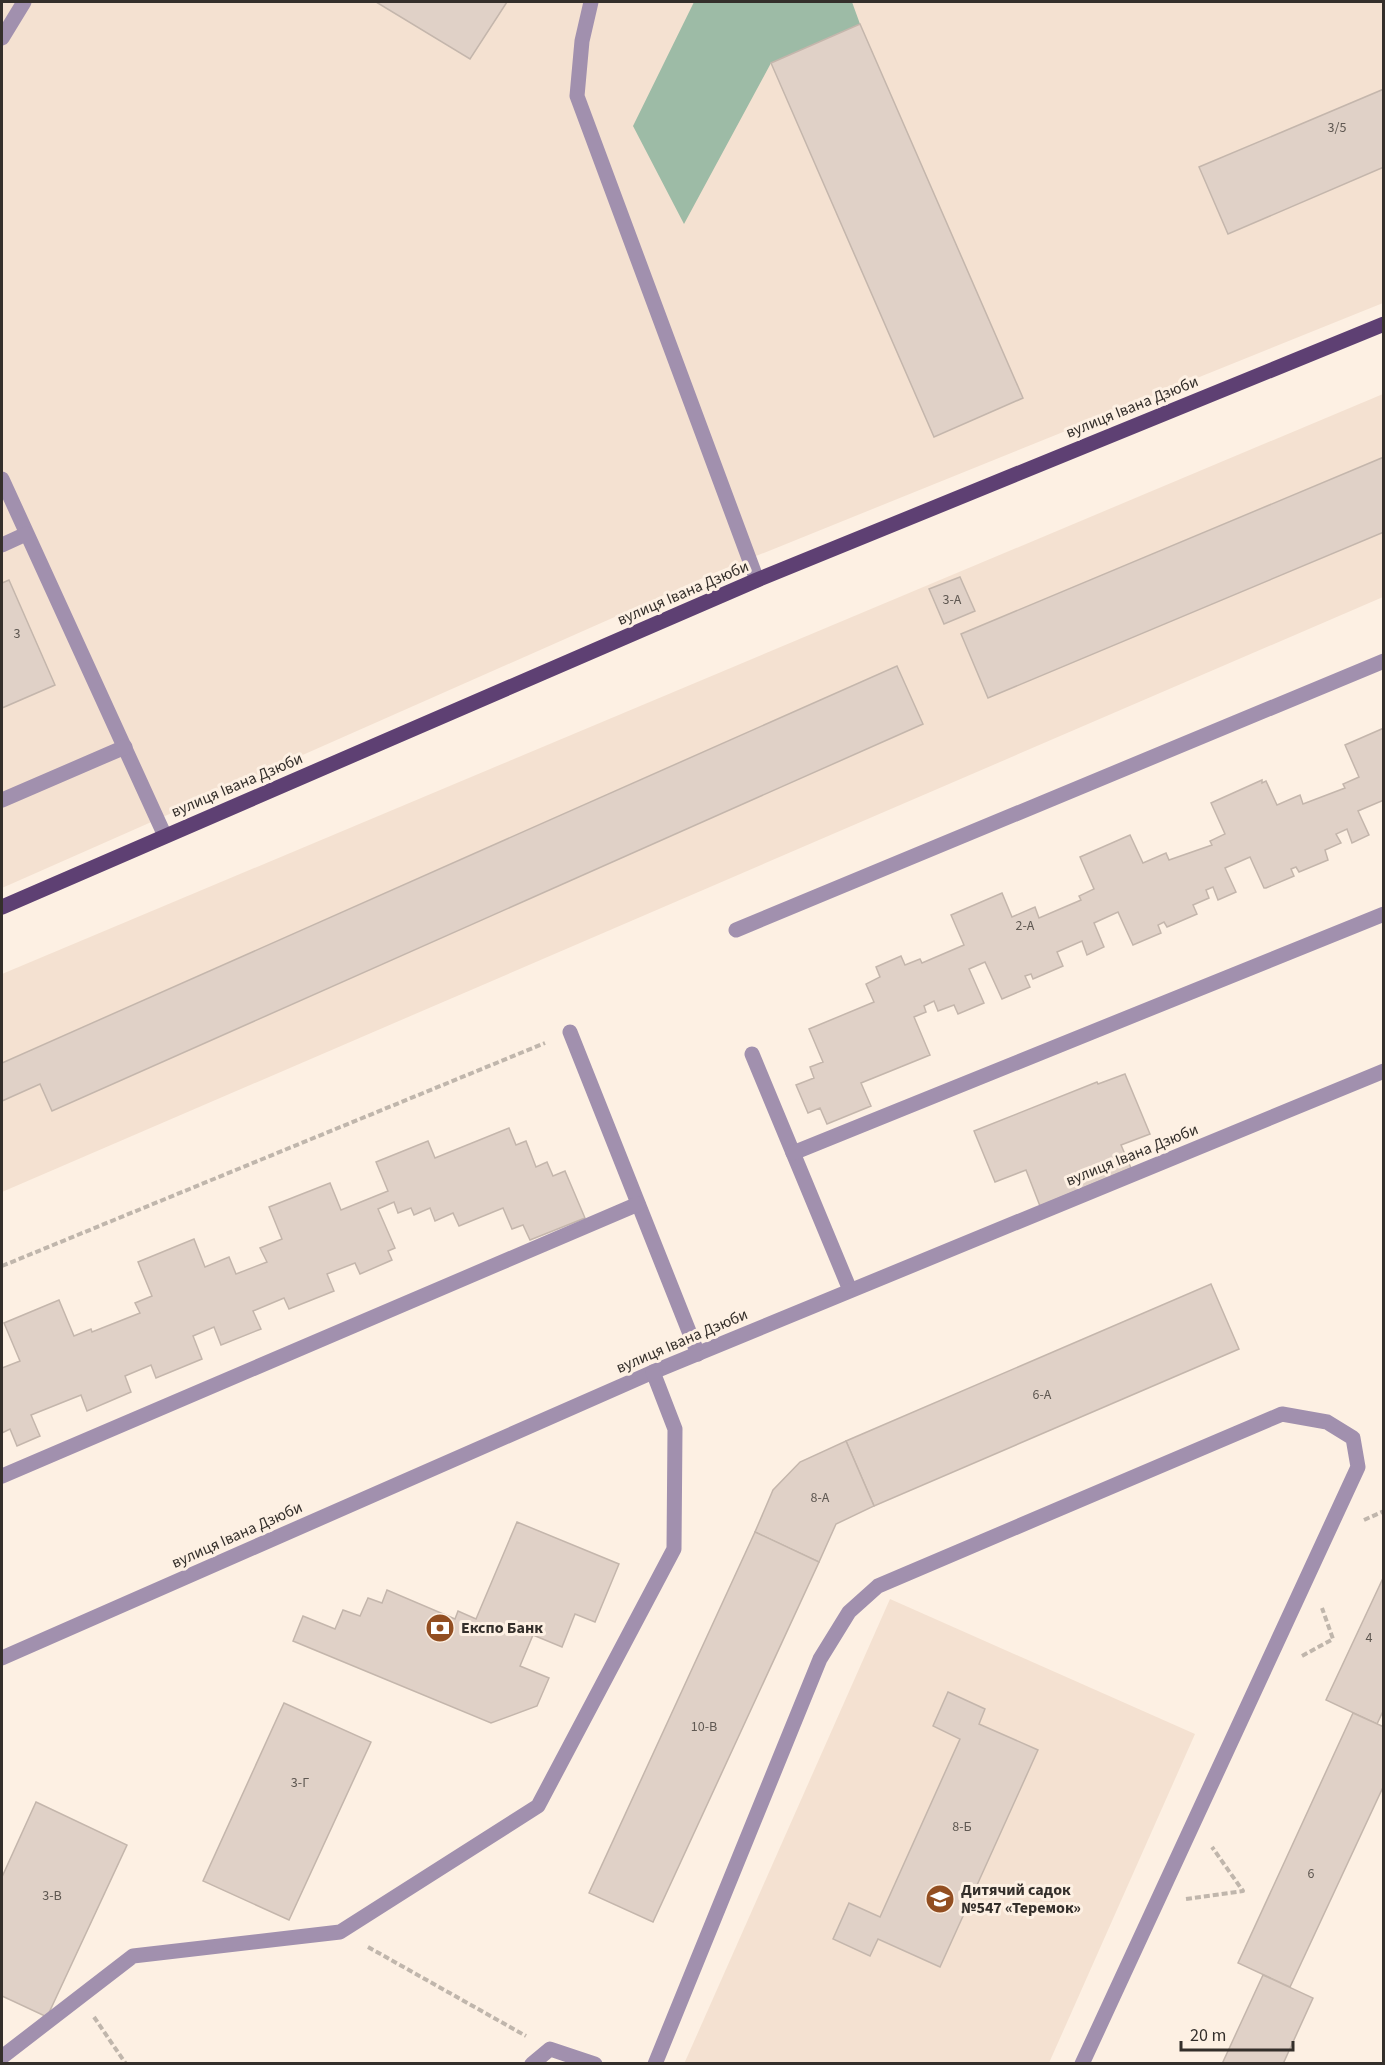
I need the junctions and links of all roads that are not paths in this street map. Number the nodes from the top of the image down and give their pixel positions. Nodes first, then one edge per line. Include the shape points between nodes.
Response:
1 (24, 2) edge
2 (591, 2) edge
3 (2, 38) edge
4 (1383, 324) edge
5 (2, 479) edge
6 (26, 534) junction
7 (2, 545) edge
8 (757, 580) junction
9 (1383, 661) edge
10 (125, 747) junction
11 (2, 800) edge
12 (165, 836) junction
13 (2, 907) edge
14 (1383, 914) edge
15 (735, 930) dead end
16 (570, 1032) road end
17 (752, 1054) dead end
18 (1383, 1071) edge
19 (793, 1153) junction
20 (638, 1204) junction
21 (850, 1290) junction
22 (698, 1354) junction
23 (653, 1372) junction
24 (2, 1476) edge
25 (2, 1658) edge
26 (2, 2057) edge
27 (532, 2064) edge
28 (595, 2064) edge
29 (655, 2064) edge
30 (1082, 2064) edge

1 - 3 street
2 - 8 street via 582,41 577,96
4 - 8 main road, вулиця Івана Дзюби
5 - 6 street
6 - 7 street
6 - 10 street
8 - 12 main road, вулиця Івана Дзюби
9 - 15 street
10 - 11 street
10 - 12 street
12 - 13 main road, вулиця Івана Дзюби
14 - 19 street
16 - 20 street
17 - 19 street
18 - 21 street, вулиця Івана Дзюби
19 - 21 street
20 - 22 street
20 - 24 street
21 - 22 street, вулиця Івана Дзюби
22 - 23 street, вулиця Івана Дзюби
23 - 25 street, вулиця Івана Дзюби
23 - 26 street via 675,1429 674,1549 538,1806 340,1932 133,1956
27 - 28 street via 550,2049
29 - 30 street via 820,1659 849,1612 878,1586 1282,1414 1327,1422 1353,1438 1358,1467

